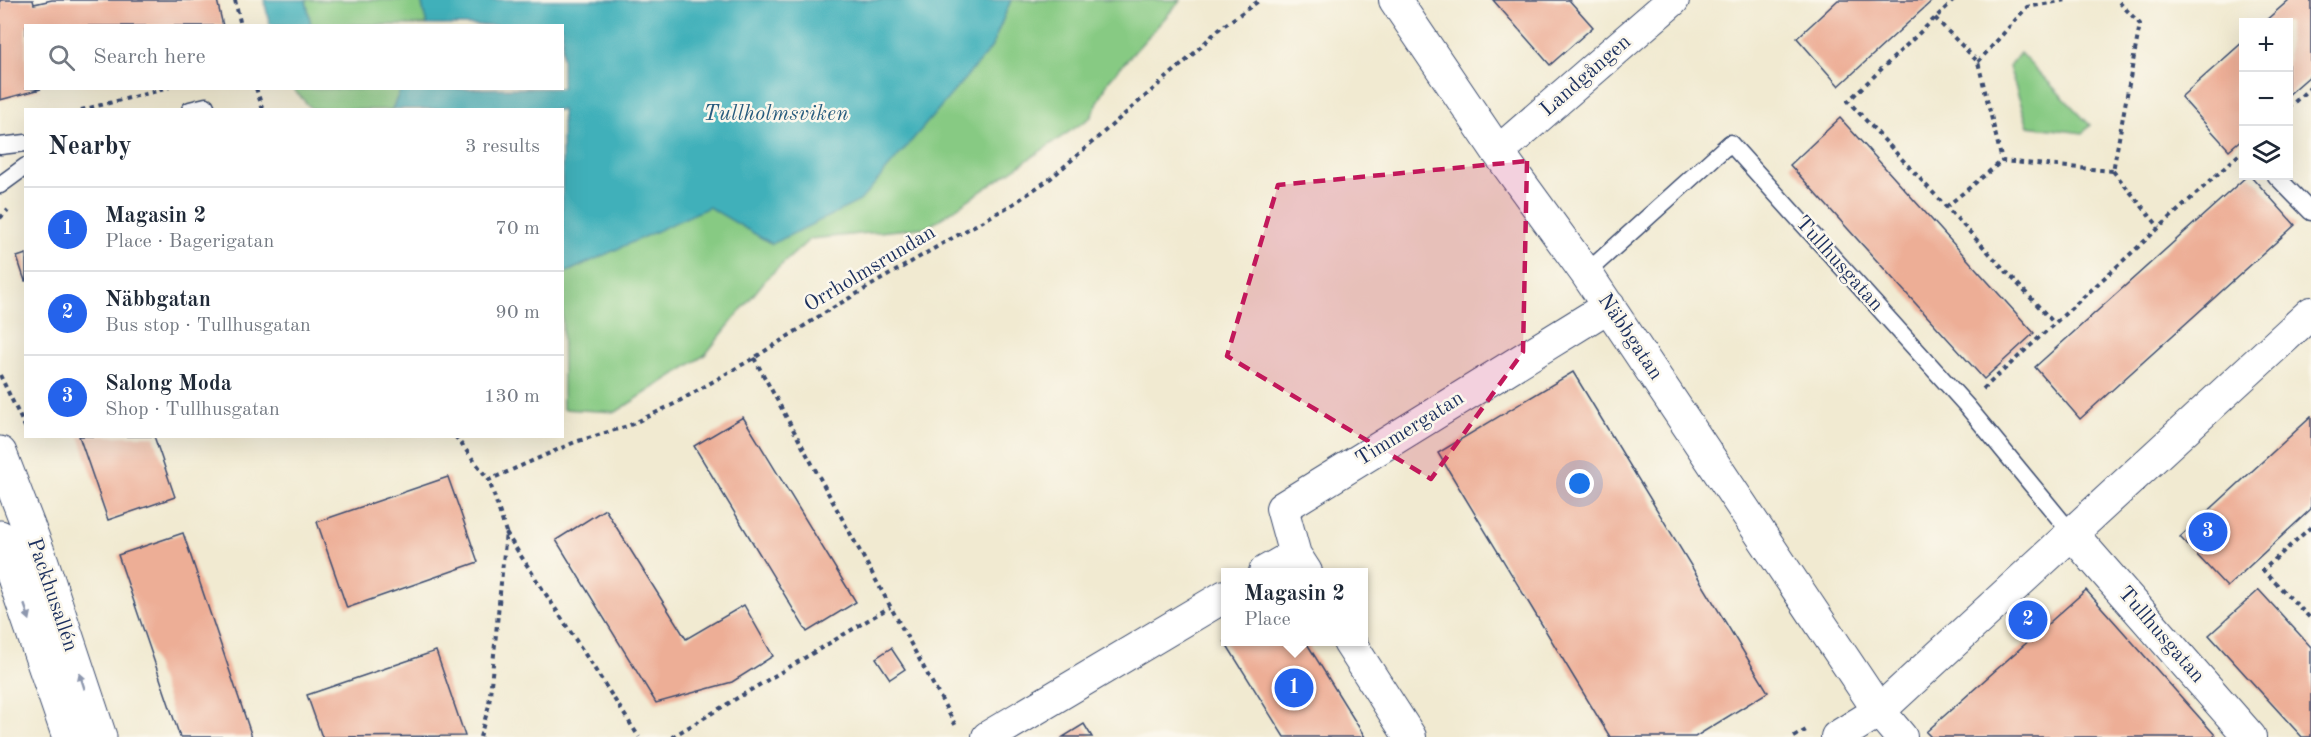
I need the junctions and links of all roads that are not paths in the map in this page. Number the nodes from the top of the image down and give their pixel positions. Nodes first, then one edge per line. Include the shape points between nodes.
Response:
1 (1395, 0) edge
2 (1673, 0) edge
3 (24, 143) edge
4 (0, 146) edge
5 (1498, 152) junction
6 (24, 167) edge
7 (2280, 180) edge
8 (0, 185) edge
9 (2311, 212) edge
10 (1586, 273) junction
11 (1609, 306) junction
12 (2311, 313) edge
13 (0, 453) edge
14 (2072, 534) junction
15 (0, 537) edge
16 (1300, 564) edge
17 (1284, 568) edge
18 (1221, 598) edge
19 (1353, 646) edge
20 (1879, 711) junction
21 (69, 737) edge
22 (100, 737) edge
23 (988, 737) edge
24 (1410, 737) edge
25 (1837, 737) edge
26 (1901, 737) edge
27 (2250, 737) edge

1 - 5 street, Näbbgatan
2 - 5 street, Landgången
3 - 4 lane
5 - 10 street, Näbbgatan
6 - 8 lane
7 - 9 lane
10 - 11 street, Näbbgatan
10 - 14 lane, Tullhusgatan via 1730,143 1966,405
11 - 16 street, Timmergatan via 1282,508
11 - 20 street, Näbbgatan
12 - 14 street
22 -> 13 street, Packhusallén via 42,562
14 - 20 street
14 - 27 street, Tullhusgatan
15 -> 21 street, Packhusallén
16 - 17 street, Timmergatan
18 - 23 street
19 - 24 street
20 - 25 street
20 - 26 street, Näbbgatan

